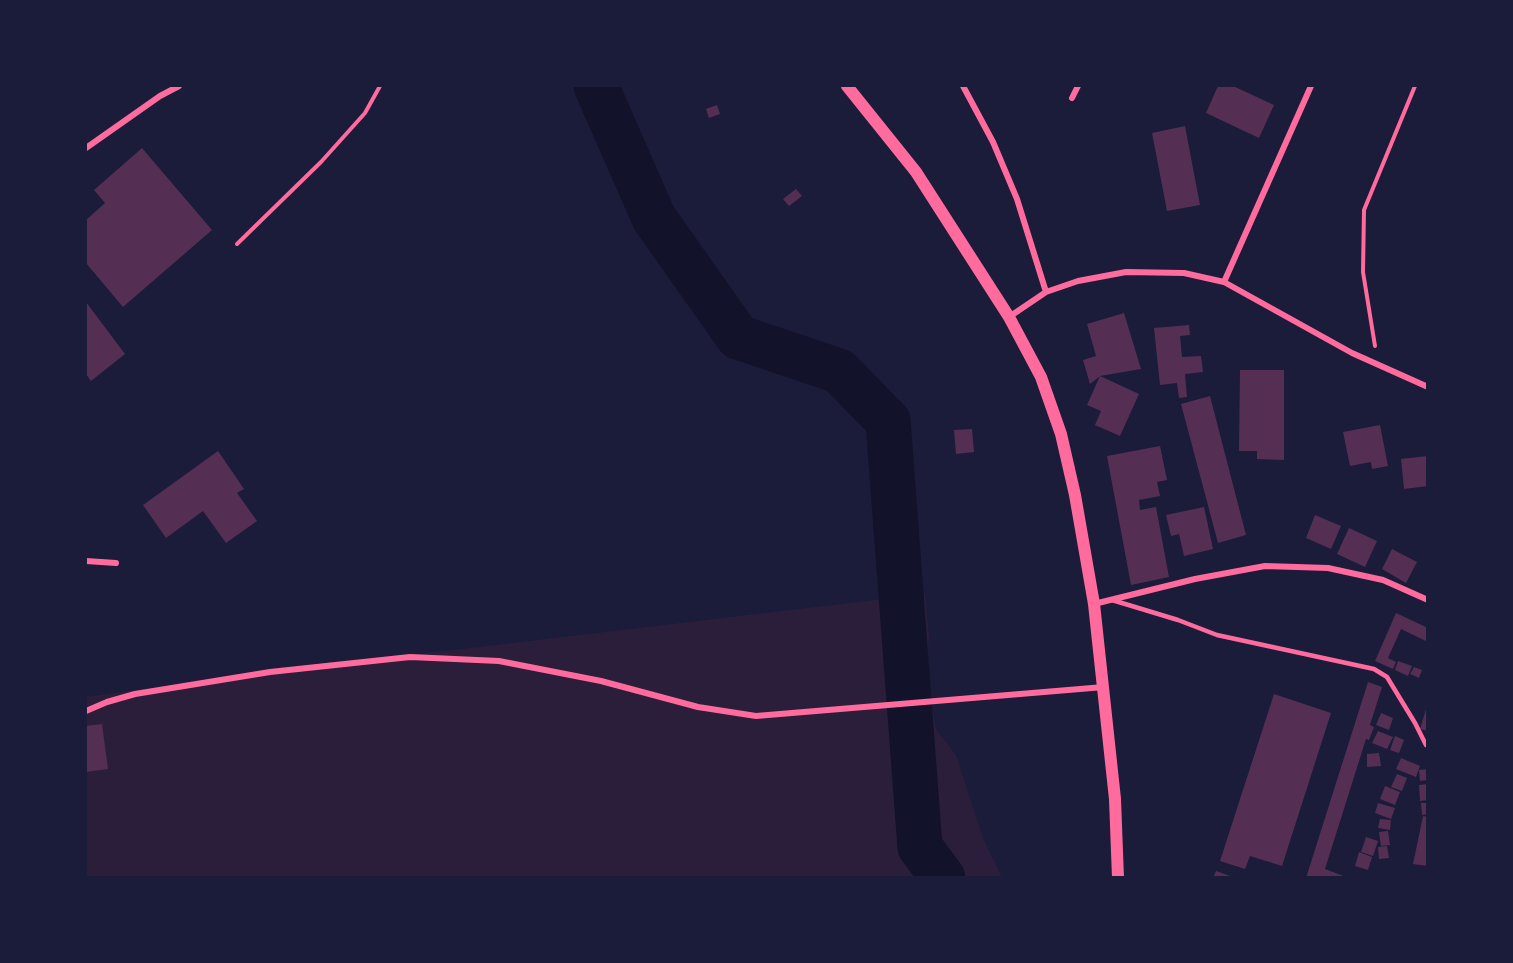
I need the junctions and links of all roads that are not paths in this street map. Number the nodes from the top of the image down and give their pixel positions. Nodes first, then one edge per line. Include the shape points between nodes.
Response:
1 (179, 86) edge
2 (847, 86) edge
3 (963, 86) edge
4 (1078, 86) edge
5 (1311, 86) edge
6 (1072, 98) dead end
7 (86, 148) edge
8 (1224, 282) junction
9 (1046, 292) junction
10 (1009, 316) junction
11 (1428, 387) edge
12 (86, 561) edge
13 (116, 563) dead end
14 (1109, 600) junction
15 (1428, 600) edge
16 (1094, 604) junction
17 (1104, 687) junction
18 (86, 711) edge
19 (1426, 745) edge
20 (1118, 878) edge

1 - 7 street
2 - 10 main road via 916,172
3 - 9 street via 1013,190
4 - 6 street
5 - 8 street
8 - 9 street via 1184,273 1126,272
8 - 11 street via 1310,331
9 - 10 street
10 - 16 main road via 1041,377 1061,434
12 - 13 street
14 - 15 street via 1265,566 1328,568 1383,580
14 - 16 street
14 - 19 lane via 1217,636 1384,673
16 - 17 main road
17 - 18 street via 756,716 698,707 601,681 499,661 410,657 270,672 147,692
17 - 20 main road

